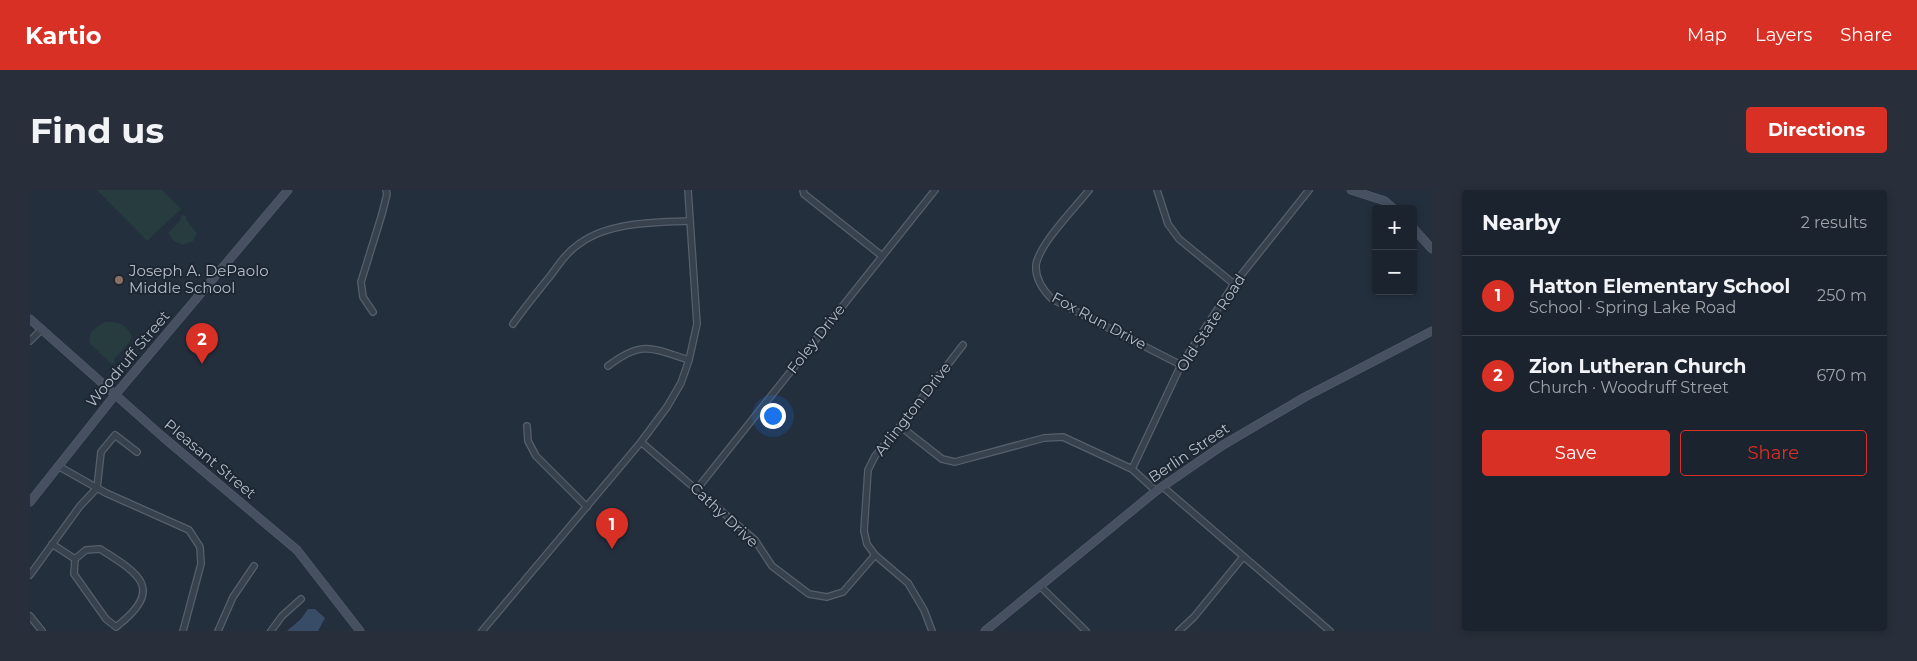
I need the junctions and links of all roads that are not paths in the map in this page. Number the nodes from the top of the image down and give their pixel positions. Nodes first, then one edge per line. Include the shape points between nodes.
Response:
1 (288, 190) edge
2 (386, 190) edge
3 (688, 190) edge
4 (803, 190) edge
5 (936, 190) edge
6 (1090, 190) edge
7 (1157, 190) edge
8 (1309, 190) edge
9 (1351, 190) edge
10 (1390, 205) edge
11 (690, 221) junction
12 (1417, 232) edge
13 (1432, 249) edge
14 (882, 256) junction
15 (1234, 284) junction
16 (373, 312) dead end
17 (30, 319) edge
18 (513, 324) dead end
19 (41, 330) junction
20 (1432, 331) edge
21 (30, 341) edge
22 (963, 345) dead end
23 (689, 360) junction
24 (1181, 365) junction
25 (608, 366) dead end
26 (115, 395) junction
27 (527, 426) dead end
28 (900, 426) junction
29 (641, 442) junction
30 (137, 452) dead end
31 (58, 466) junction
32 (1132, 469) junction
33 (97, 488) junction
34 (696, 489) junction
35 (1160, 489) junction
36 (30, 502) edge
37 (587, 507) junction
38 (52, 544) junction
39 (874, 555) junction
40 (1243, 557) junction
41 (75, 558) junction
42 (254, 566) dead end
43 (30, 575) edge
44 (1040, 586) junction
45 (302, 599) dead end
46 (30, 616) edge
47 (116, 629) edge
48 (42, 631) edge
49 (183, 631) edge
50 (218, 631) edge
51 (271, 631) edge
52 (360, 631) edge
53 (482, 631) edge
54 (932, 631) edge
55 (985, 631) edge
56 (1086, 631) edge
57 (1179, 631) edge
58 (1330, 631) edge

1 - 26 street, Woodruff Street
2 - 16 street via 361,282 363,297
3 - 11 street
4 - 14 street
5 - 14 street, Foley Drive
6 - 24 street, Fox Run Drive via 1043,247 1036,266 1040,287 1052,299
7 - 15 street via 1168,224 1179,239
8 - 15 street, Old State Road
9 - 10 street
11 - 18 street via 654,222 595,234 566,255
11 - 23 street via 697,324
12 - 13 street
14 - 34 street, Foley Drive
15 - 24 street, Old State Road
17 - 19 street, Pleasant Street
19 - 21 street
19 - 26 street, Pleasant Street
20 - 35 street, Berlin Street via 1305,397 1223,445
22 - 28 street, Arlington Drive
23 - 25 street via 648,348 633,350
23 - 29 street via 681,383 667,407
24 - 32 street, Old State Road
26 - 31 street, Woodruff Street
26 - 52 street, Pleasant Street via 297,550
27 - 37 street via 528,441 536,456
28 - 32 street via 942,459 955,462 1044,438 1062,437
28 - 39 street, Arlington Drive via 875,456 868,470 864,531
29 - 34 street, Cathy Drive
29 - 37 street
30 - 33 street via 115,435 101,452
31 - 33 street
31 - 36 street, Woodruff Street
32 - 35 street
33 - 38 street
33 - 49 street via 189,530 200,547 201,564
34 - 39 street, Cathy Drive via 755,540 772,566 809,594 827,597 843,592
35 - 40 street
35 - 44 street, Berlin Street
37 - 53 street
38 - 41 street
38 - 43 street
39 - 54 street, Arlington Drive via 908,583
40 - 57 street
40 - 58 street
41 - 47 street via 74,574
41 - 47 street via 86,550 100,549 140,578 143,595 134,613
42 - 50 street via 233,597
44 - 55 street, Berlin Street
44 - 56 street
45 - 51 street via 282,616
46 - 48 street

